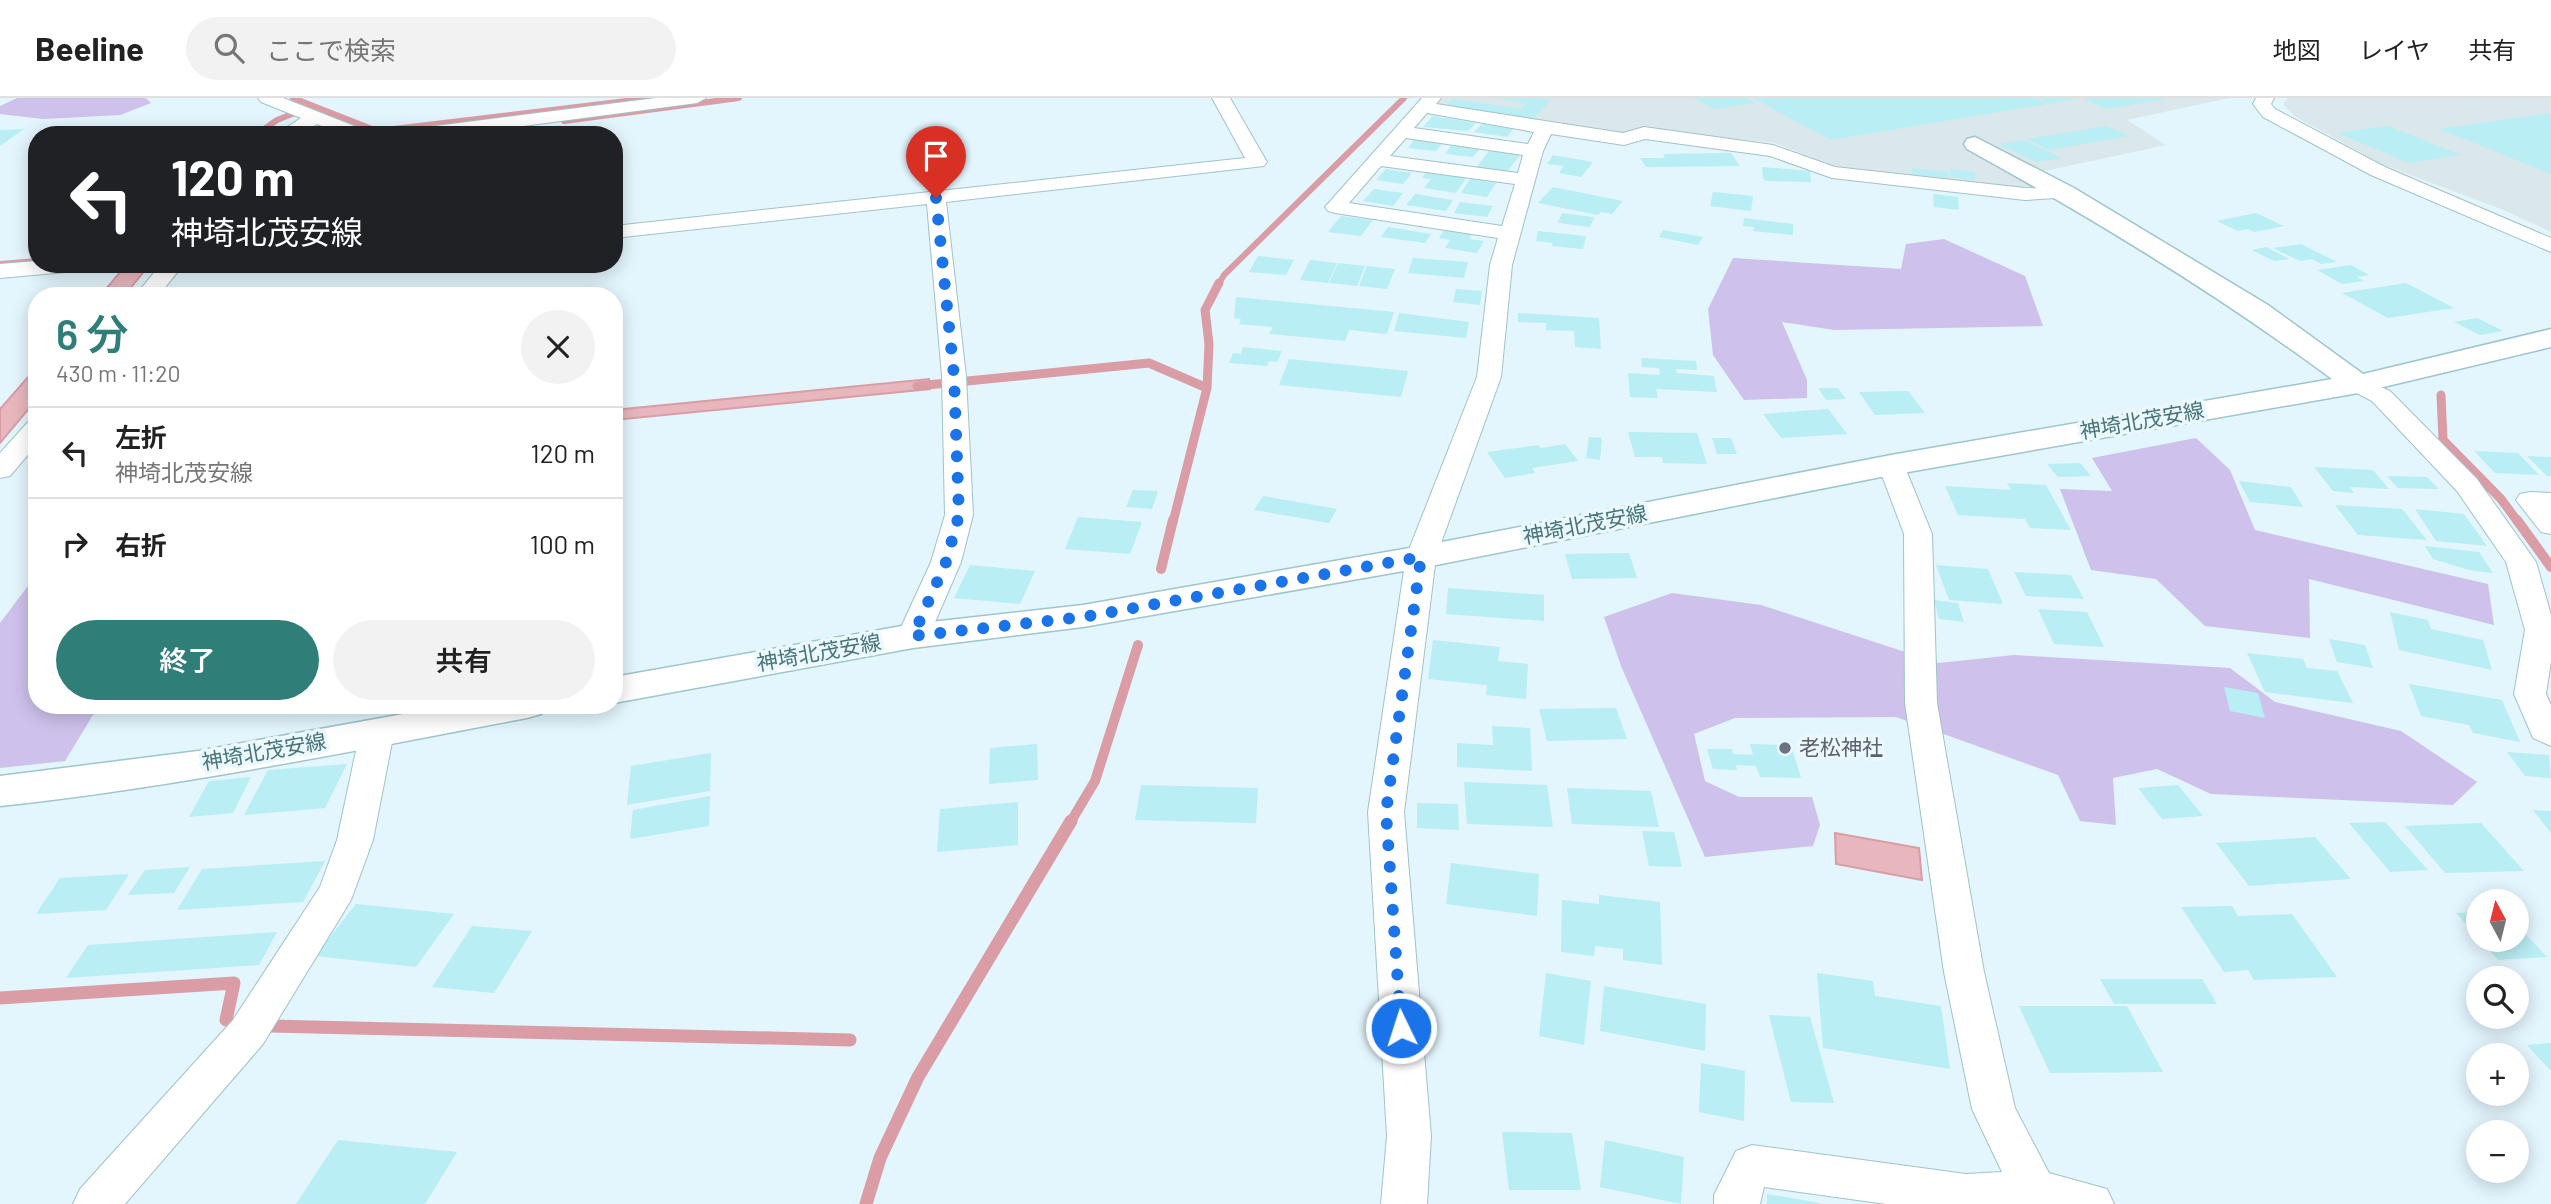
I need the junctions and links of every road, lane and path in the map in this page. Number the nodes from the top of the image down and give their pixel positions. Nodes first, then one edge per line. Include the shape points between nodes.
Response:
1 (267, 98) edge
2 (697, 98) edge
3 (1221, 98) edge
4 (2265, 98) edge
5 (1428, 103) edge
6 (305, 113) junction
7 (293, 126) edge
8 (338, 126) edge
9 (481, 126) edge
10 (1545, 128) junction
11 (1401, 132) junction
12 (1975, 144) dead end
13 (1534, 151) junction
14 (1377, 160) junction
15 (1526, 180) junction
16 (2065, 193) junction
17 (936, 198) junction
18 (623, 231) edge
19 (1510, 233) junction
20 (2551, 246) edge
21 (28, 268) edge
22 (0, 271) edge
23 (165, 273) edge
24 (154, 287) edge
25 (2551, 338) edge
26 (2358, 384) junction
27 (28, 437) edge
28 (1891, 465) junction
29 (2, 468) edge
30 (2551, 501) edge
31 (2551, 526) edge
32 (1421, 557) junction
33 (913, 636) junction
34 (623, 688) edge
35 (477, 714) edge
36 (377, 732) junction
37 (2551, 735) edge
38 (0, 791) edge
39 (2034, 1190) junction
40 (96, 1204) edge
41 (1404, 1204) edge
42 (1737, 1204) edge
43 (2091, 1204) edge

1 - 6 street
2 - 9 street
3 - 17 street via 1257,162
4 - 20 street via 2262,104 2269,113 2378,171
5 - 10 street
5 - 11 street
6 - 7 street
6 - 8 street
10 - 13 street
10 - 16 street via 1624,139 1644,133 1773,151 1832,172 2025,194
11 - 13 street
11 - 14 street
12 - 16 main road
13 - 15 street
14 - 15 street
14 - 19 street via 1335,207
15 - 19 street
16 - 26 main road via 2258,311
17 - 18 street
17 - 33 street via 954,382 959,515 946,562
19 - 32 street via 1501,265 1489,376
21 - 22 street
23 - 24 street
25 - 26 main road, 神埼北茂安線
26 - 28 main road, 神埼北茂安線
26 - 37 street via 2381,396 2468,485 2521,562 2540,630 2530,694
27 - 29 street
28 - 32 main road, 神埼北茂安線
28 - 39 street via 1918,534 1921,703 1964,972 1994,1109
30 - 31 street via 2530,500
32 - 33 main road, 神埼北茂安線 via 1083,617
32 - 41 street via 1386,812 1409,1136
33 - 34 main road, 神埼北茂安線
35 - 36 main road, 神埼北茂安線
36 - 38 main road, 神埼北茂安線 via 61,786
36 - 40 street via 355,840 338,890 248,1032
39 - 42 street via 1966,1195 1752,1165
39 - 43 street

